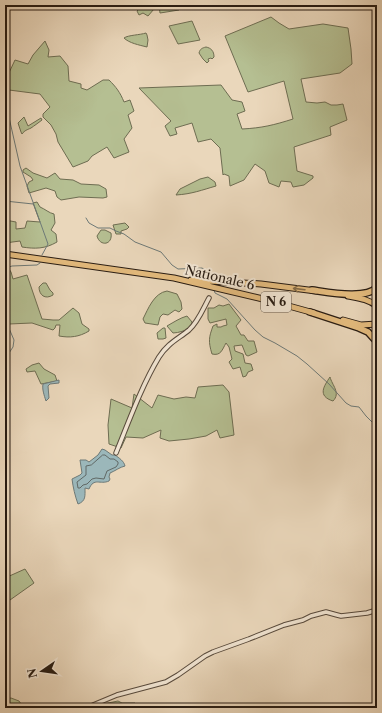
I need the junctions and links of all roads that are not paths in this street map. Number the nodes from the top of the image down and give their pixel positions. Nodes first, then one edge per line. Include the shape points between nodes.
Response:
1 (5, 254) edge
2 (174, 278) junction
3 (377, 288) edge
4 (312, 290) junction
5 (209, 298) dead end
6 (377, 306) edge
7 (310, 312) junction
8 (377, 324) edge
9 (377, 342) edge
10 (116, 453) dead end
11 (377, 610) edge
12 (88, 708) edge

1 - 2 main road, Nationale 6 / N 6
4 -> 2 main road, Nationale 6 / N 6
2 - 7 main road, Nationale 6 / N 6
3 - 4 highway via 363,294
4 - 6 main road, Nationale 6 / N 6 via 364,299
5 - 10 street via 190,329 170,344 160,356
7 - 8 main road, Nationale 6 / N 6 via 360,324
7 - 9 highway via 368,332
11 - 12 street via 341,616 326,612 311,616 213,652 166,682 117,695

